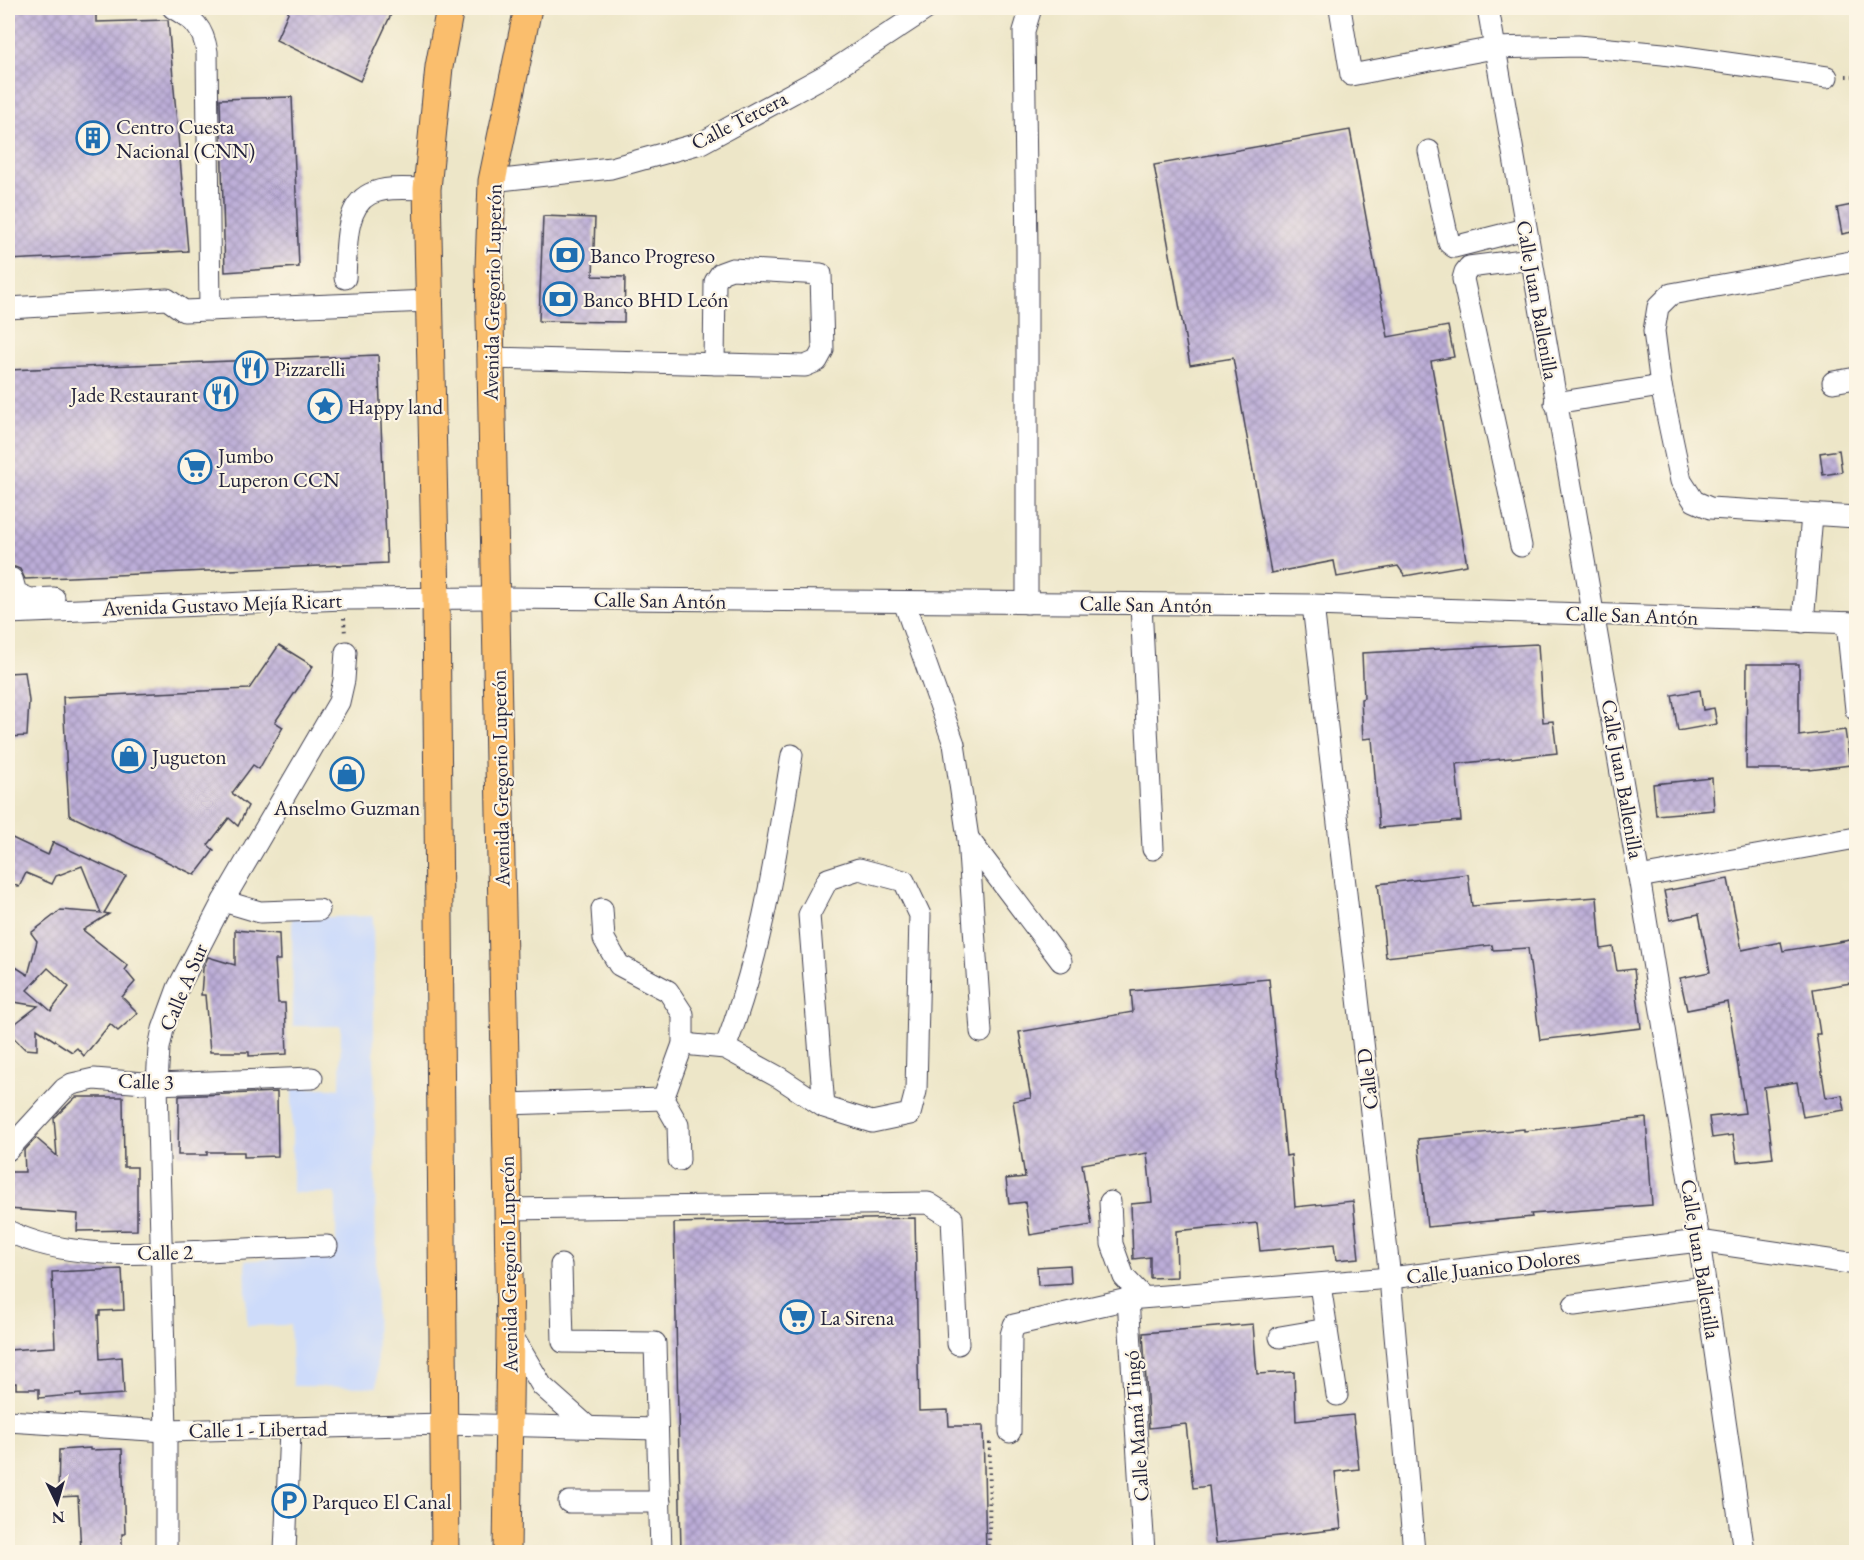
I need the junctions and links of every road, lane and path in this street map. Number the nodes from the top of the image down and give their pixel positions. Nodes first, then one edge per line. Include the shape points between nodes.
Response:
1 (173, 8) edge
2 (450, 8) edge
3 (528, 8) edge
4 (928, 8) edge
5 (1031, 8) edge
6 (1340, 8) edge
7 (1488, 8) edge
8 (1494, 48) junction
9 (1827, 77) dead end
10 (1429, 152) dead end
11 (492, 181) junction
12 (427, 189) junction
13 (1525, 229) junction
14 (1461, 245) junction
15 (1530, 259) junction
16 (1857, 261) edge
17 (1465, 272) junction
18 (345, 278) dead end
19 (429, 301) junction
20 (8, 308) edge
21 (210, 310) junction
22 (489, 358) junction
23 (714, 364) junction
24 (1857, 378) edge
25 (1833, 382) dead end
26 (1661, 386) junction
27 (1556, 403) junction
28 (1812, 515) junction
29 (1857, 517) edge
30 (1521, 546) dead end
31 (10, 589) edge
32 (497, 598) junction
33 (344, 599) junction
34 (436, 599) junction
35 (904, 602) junction
36 (1027, 603) junction
37 (1141, 604) junction
38 (1313, 606) junction
39 (107, 608) junction
40 (38, 611) junction
41 (8, 613) edge
42 (1595, 614) junction
43 (1803, 622) junction
44 (1852, 623) edge
45 (346, 652) joint
46 (1857, 710) edge
47 (792, 754) dead end
48 (968, 838) junction
49 (1857, 838) edge
50 (1153, 849) dead end
51 (1639, 877) junction
52 (223, 901) junction
53 (602, 909) dead end
54 (319, 910) dead end
55 (1061, 961) dead end
56 (981, 1032) dead end
57 (683, 1044) junction
58 (725, 1048) junction
59 (312, 1078) dead end
60 (157, 1084) junction
61 (663, 1099) junction
62 (506, 1104) junction
63 (824, 1107) junction
64 (8, 1150) edge
65 (679, 1160) dead end
66 (1110, 1202) dead end
67 (508, 1209) junction
68 (8, 1231) edge
69 (1699, 1242) junction
70 (327, 1246) dead end
71 (161, 1253) junction
72 (1857, 1263) edge
73 (561, 1265) dead end
74 (1390, 1278) junction
75 (1320, 1285) junction
76 (1705, 1287) junction
77 (1135, 1298) junction
78 (1574, 1305) dead end
79 (1327, 1329) junction
80 (510, 1332) junction
81 (1280, 1337) dead end
82 (958, 1344) dead end
83 (1337, 1395) dead end
84 (8, 1421) edge
85 (444, 1424) junction
86 (508, 1426) junction
87 (587, 1426) junction
88 (290, 1429) junction
89 (657, 1429) junction
90 (166, 1431) junction
91 (1010, 1432) joint
92 (569, 1502) dead end
93 (660, 1502) junction
94 (166, 1552) edge
95 (285, 1552) edge
96 (446, 1552) edge
97 (507, 1552) edge
98 (661, 1552) edge
99 (989, 1552) edge
100 (1144, 1552) edge
101 (1414, 1552) edge
102 (1743, 1552) edge

1 - 21 street via 199,27 207,52
2 - 12 main road via 439,67
3 - 11 main road, Avenida Gregorio Luperón
4 - 11 street, Calle Tercera via 826,75 701,143 611,168
5 - 36 street via 1024,31
6 - 8 street via 1352,75
7 - 8 street, Calle Juan Ballenilla
8 - 9 street via 1578,46
8 - 13 street, Calle Juan Ballenilla
10 - 14 street via 1449,243 1454,247
11 - 22 main road, Avenida Gregorio Luperón
12 - 18 street via 387,190 360,202 350,229
12 - 19 main road
13 - 14 street
13 - 15 street, Calle Juan Ballenilla
14 - 17 street
15 - 17 street via 1469,267
15 - 27 street, Calle Juan Ballenilla
16 - 26 street via 1671,294 1658,307 1654,331
17 - 30 street via 1464,285
19 - 21 street
19 - 34 main road
20 - 21 street via 166,299 184,311
22 - 23 street
22 - 32 main road, Avenida Gregorio Luperón
23 - 23 street via 805,366 817,361 823,350 821,274 732,269 721,273 714,288
24 - 25 street
26 - 27 street
26 - 28 street via 1681,481 1694,501 1710,508
27 - 42 street, Calle Juan Ballenilla
28 - 29 street
28 - 43 street
31 - 39 street via 30,599 104,601
31 - 40 street via 19,608
32 - 34 street, Calle San Antón
32 - 35 street, Calle San Antón
32 - 62 main road, Avenida Gregorio Luperón
33 - 34 street, Avenida Gustavo Mejía Ricart
33 - 39 street, Avenida Gustavo Mejía Ricart
33 - 45 path
34 - 85 main road
35 - 36 street, Calle San Antón
35 - 48 street via 954,744
36 - 37 street, Calle San Antón
37 - 38 street, Calle San Antón
37 - 50 street
38 - 42 street, Calle San Antón
38 - 74 street, Calle D
39 - 40 street, Avenida Gustavo Mejía Ricart
40 - 41 street, Avenida Gustavo Mejía Ricart
42 - 43 street, Calle San Antón
42 - 51 street, Calle Juan Ballenilla
43 - 44 street, Calle San Antón
44 - 46 street
45 - 52 street, Calle A Sur via 339,702
47 - 58 street via 769,895 738,1015
48 - 55 street
48 - 56 street
49 - 51 street
51 - 69 street, Calle Juan Ballenilla
52 - 54 street via 260,912
52 - 60 street, Calle A Sur via 169,1008 159,1048
53 - 57 street via 604,939 619,965 668,991 683,1014
57 - 58 street
57 - 61 street
58 - 63 street
59 - 60 street, Calle 3
60 - 64 street, Calle 3 via 94,1079 72,1084
60 - 71 street, Calle A Sur
61 - 62 street
61 - 65 street via 678,1125
62 - 67 main road, Avenida Gregorio Luperón
63 - 63 street via 872,1122 910,1114 916,1091 920,915 904,881 859,869 828,879 809,915
66 - 77 street via 1112,1244
67 - 80 main road, Avenida Gregorio Luperón
67 - 82 street via 928,1203 952,1218
68 - 71 street, Calle 2 via 71,1250
69 - 72 street, Calle Juanico Dolores
69 - 74 street, Calle Juanico Dolores
69 - 76 street, Calle Juan Ballenilla
70 - 71 street, Calle 2
71 - 90 street, Calle A Sur
73 - 89 street via 563,1342 655,1343
74 - 75 street, Calle Juanico Dolores
74 - 101 street, Calle D
75 - 77 street, Calle Juanico Dolores
75 - 79 street
76 - 78 street
76 - 102 street, Calle Juan Ballenilla
77 - 91 street, Calle Juanico Dolores via 1014,1325
77 - 100 street, Calle Mamá Tingó
79 - 81 street
79 - 83 street
80 - 86 main road, Avenida Gregorio Luperón
80 - 87 street via 542,1386
84 - 90 street, Calle 1 - Libertad
85 - 86 street, Calle 1 - Libertad
85 - 88 street, Calle 1 - Libertad
85 - 96 main road
86 - 87 street, Calle 1 - Libertad
86 - 97 main road, Avenida Gregorio Luperón
87 - 89 street, Calle 1 - Libertad
88 - 90 street, Calle 1 - Libertad
88 - 95 street
89 - 93 street
90 - 94 street, Calle A Sur
91 - 99 path via 990,1432
92 - 93 street
93 - 98 street

